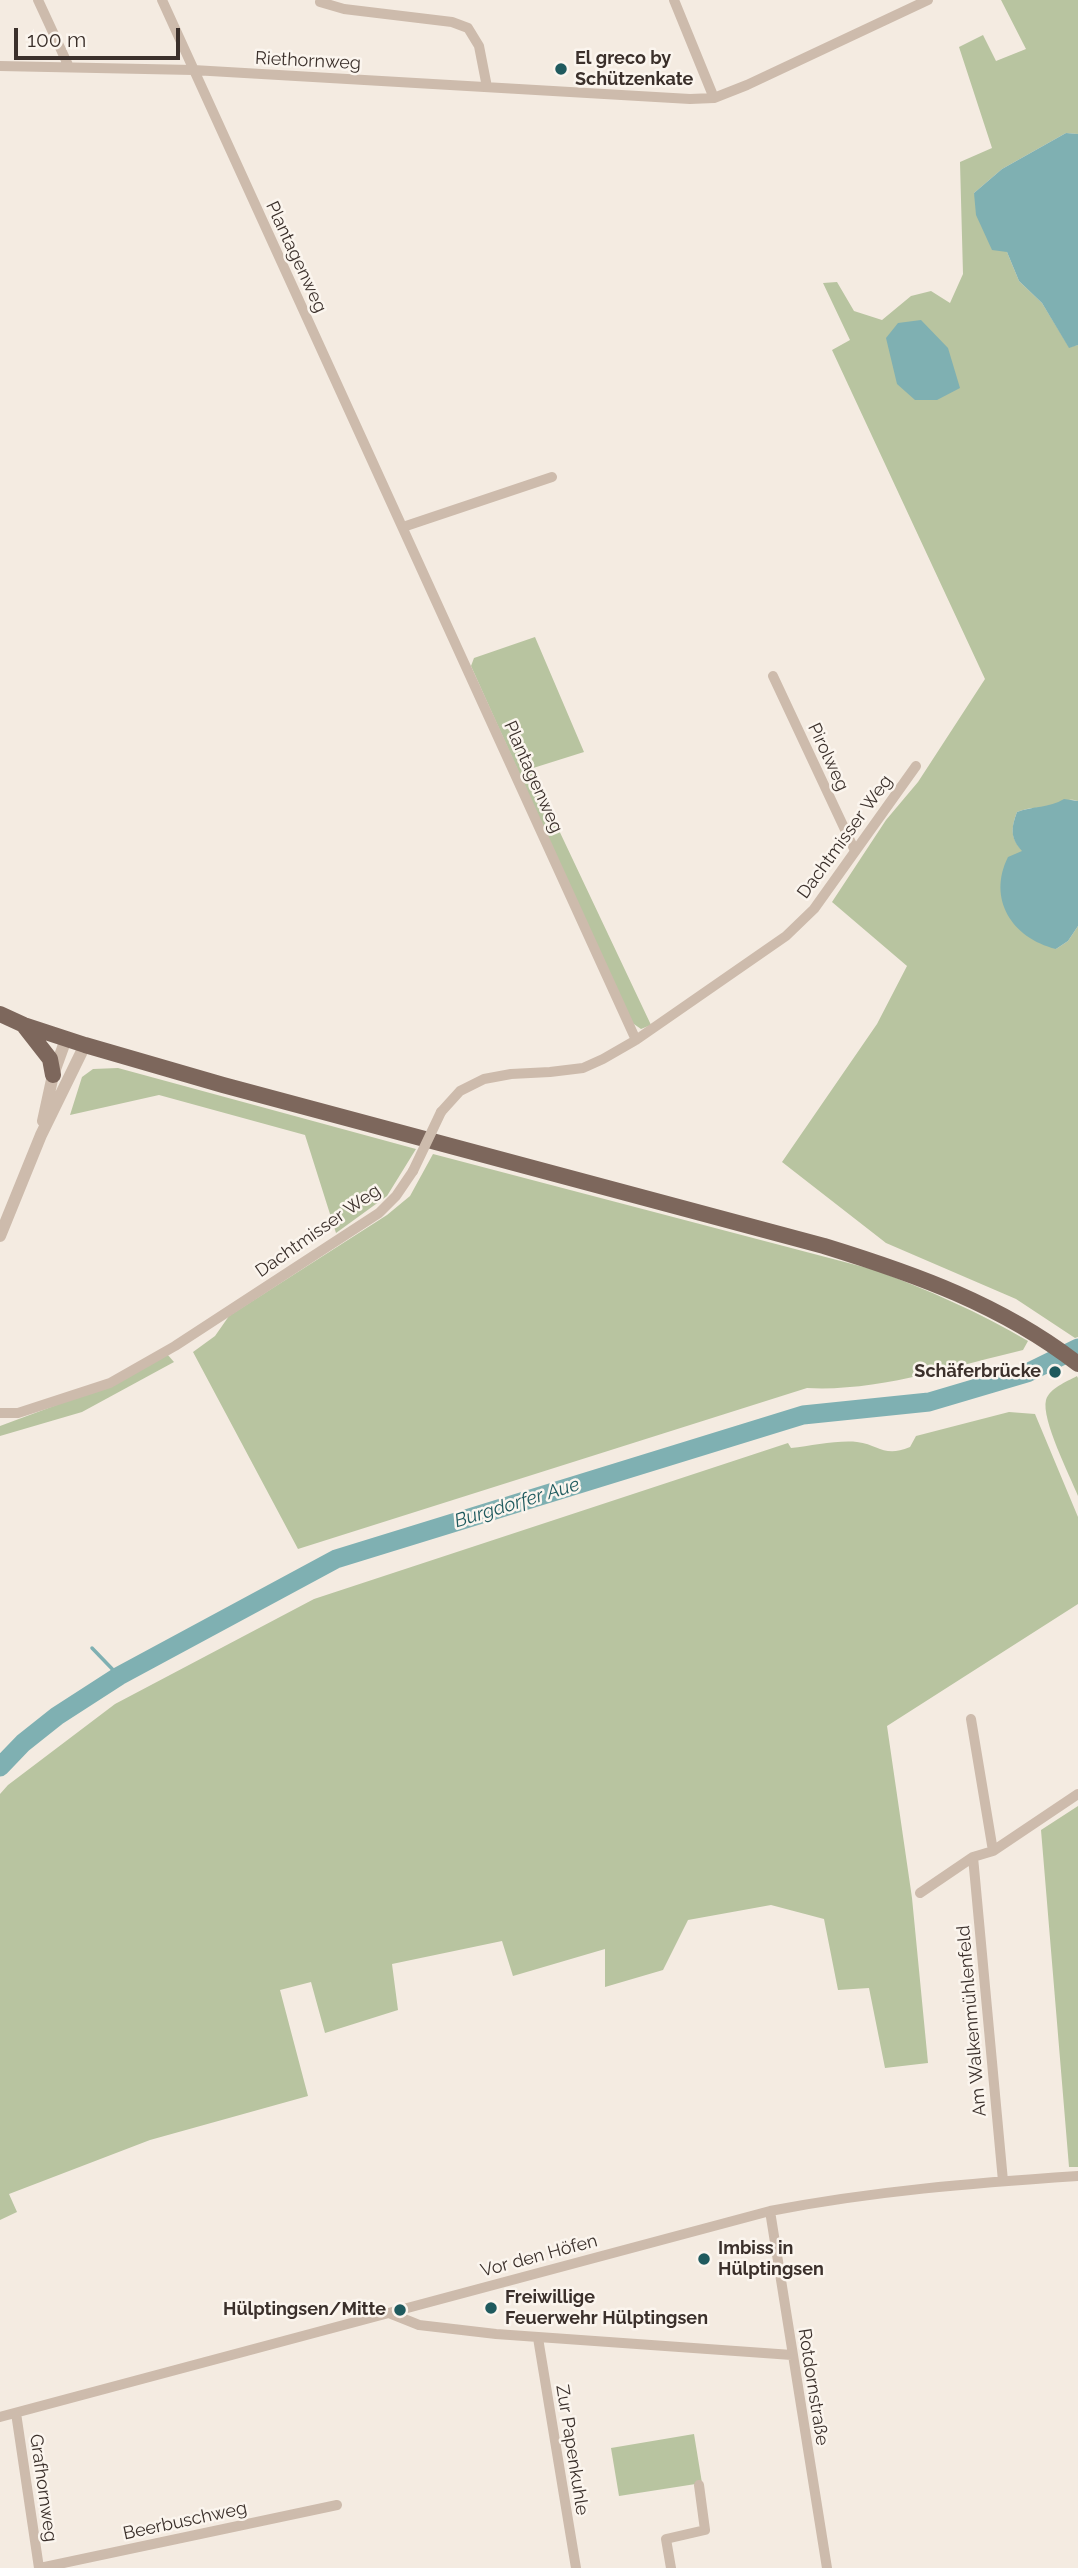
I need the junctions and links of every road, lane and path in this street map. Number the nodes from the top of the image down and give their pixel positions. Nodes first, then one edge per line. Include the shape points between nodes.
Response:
1 (38, 0) edge
2 (162, 0) edge
3 (674, 0) edge
4 (928, 0) edge
5 (320, 2) dead end
6 (0, 66) edge
7 (69, 67) junction
8 (193, 70) junction
9 (487, 87) junction
10 (714, 98) junction
11 (552, 477) dead end
12 (403, 527) junction
13 (773, 676) dead end
14 (916, 766) dead end
15 (855, 851) junction
16 (0, 1014) edge
17 (24, 1025) junction
18 (66, 1039) junction
19 (636, 1040) junction
20 (85, 1045) junction
21 (52, 1075) junction
22 (41, 1135) junction
23 (0, 1236) edge
24 (1078, 1364) edge
25 (0, 1413) edge
26 (971, 1719) dead end
27 (1078, 1794) edge
28 (993, 1851) junction
29 (973, 1857) junction
30 (920, 1893) dead end
31 (1078, 2176) edge
32 (1003, 2181) junction
33 (770, 2211) junction
34 (389, 2313) junction
35 (538, 2338) junction
36 (792, 2356) junction
37 (16, 2413) junction
38 (0, 2417) edge
39 (699, 2485) dead end
40 (337, 2505) dead end
41 (40, 2568) edge
42 (576, 2568) edge
43 (671, 2568) edge
44 (827, 2568) edge

1 - 7 street
2 - 8 street, Plantagenweg
3 - 10 street
4 - 10 street, Riethornweg
5 - 9 street via 468,28 479,46
6 - 7 street, Riethornweg
7 - 8 street, Riethornweg
8 - 9 street, Riethornweg
8 - 12 street, Plantagenweg
9 - 10 street, Riethornweg
11 - 12 street
12 - 19 street, Plantagenweg
13 - 15 street, Pirolweg
14 - 15 street, Dachtmisser Weg
15 - 19 street, Dachtmisser Weg via 814,909 786,936
16 - 17 main road
17 - 18 main road
17 - 21 main road via 50,1059
18 - 20 main road
18 - 21 street
19 - 25 street, Dachtmisser Weg, bridge via 583,1068 484,1079 460,1091 441,1112 413,1171 379,1213 110,1383 18,1413
20 - 22 street
20 - 24 main road via 824,1246 936,1283 994,1310
21 - 22 street
22 - 23 street
26 - 28 street
27 - 28 street
28 - 29 street
29 - 30 street
29 - 32 street, Am Walkenmühlenfeld
31 - 32 street, Vor den Höfen
32 - 33 street, Vor den Höfen via 835,2198
33 - 34 street, Vor den Höfen
33 - 36 street, Rotdornstraße
34 - 35 street via 419,2326
34 - 37 street, Vor den Höfen
35 - 36 street
35 - 42 street, Zur Papenkuhle
36 - 44 street, Rotdornstraße
37 - 38 street, Vor den Höfen
37 - 41 street, Grafhornweg
39 - 43 street via 705,2530 666,2539
40 - 41 street, Beerbuschweg

